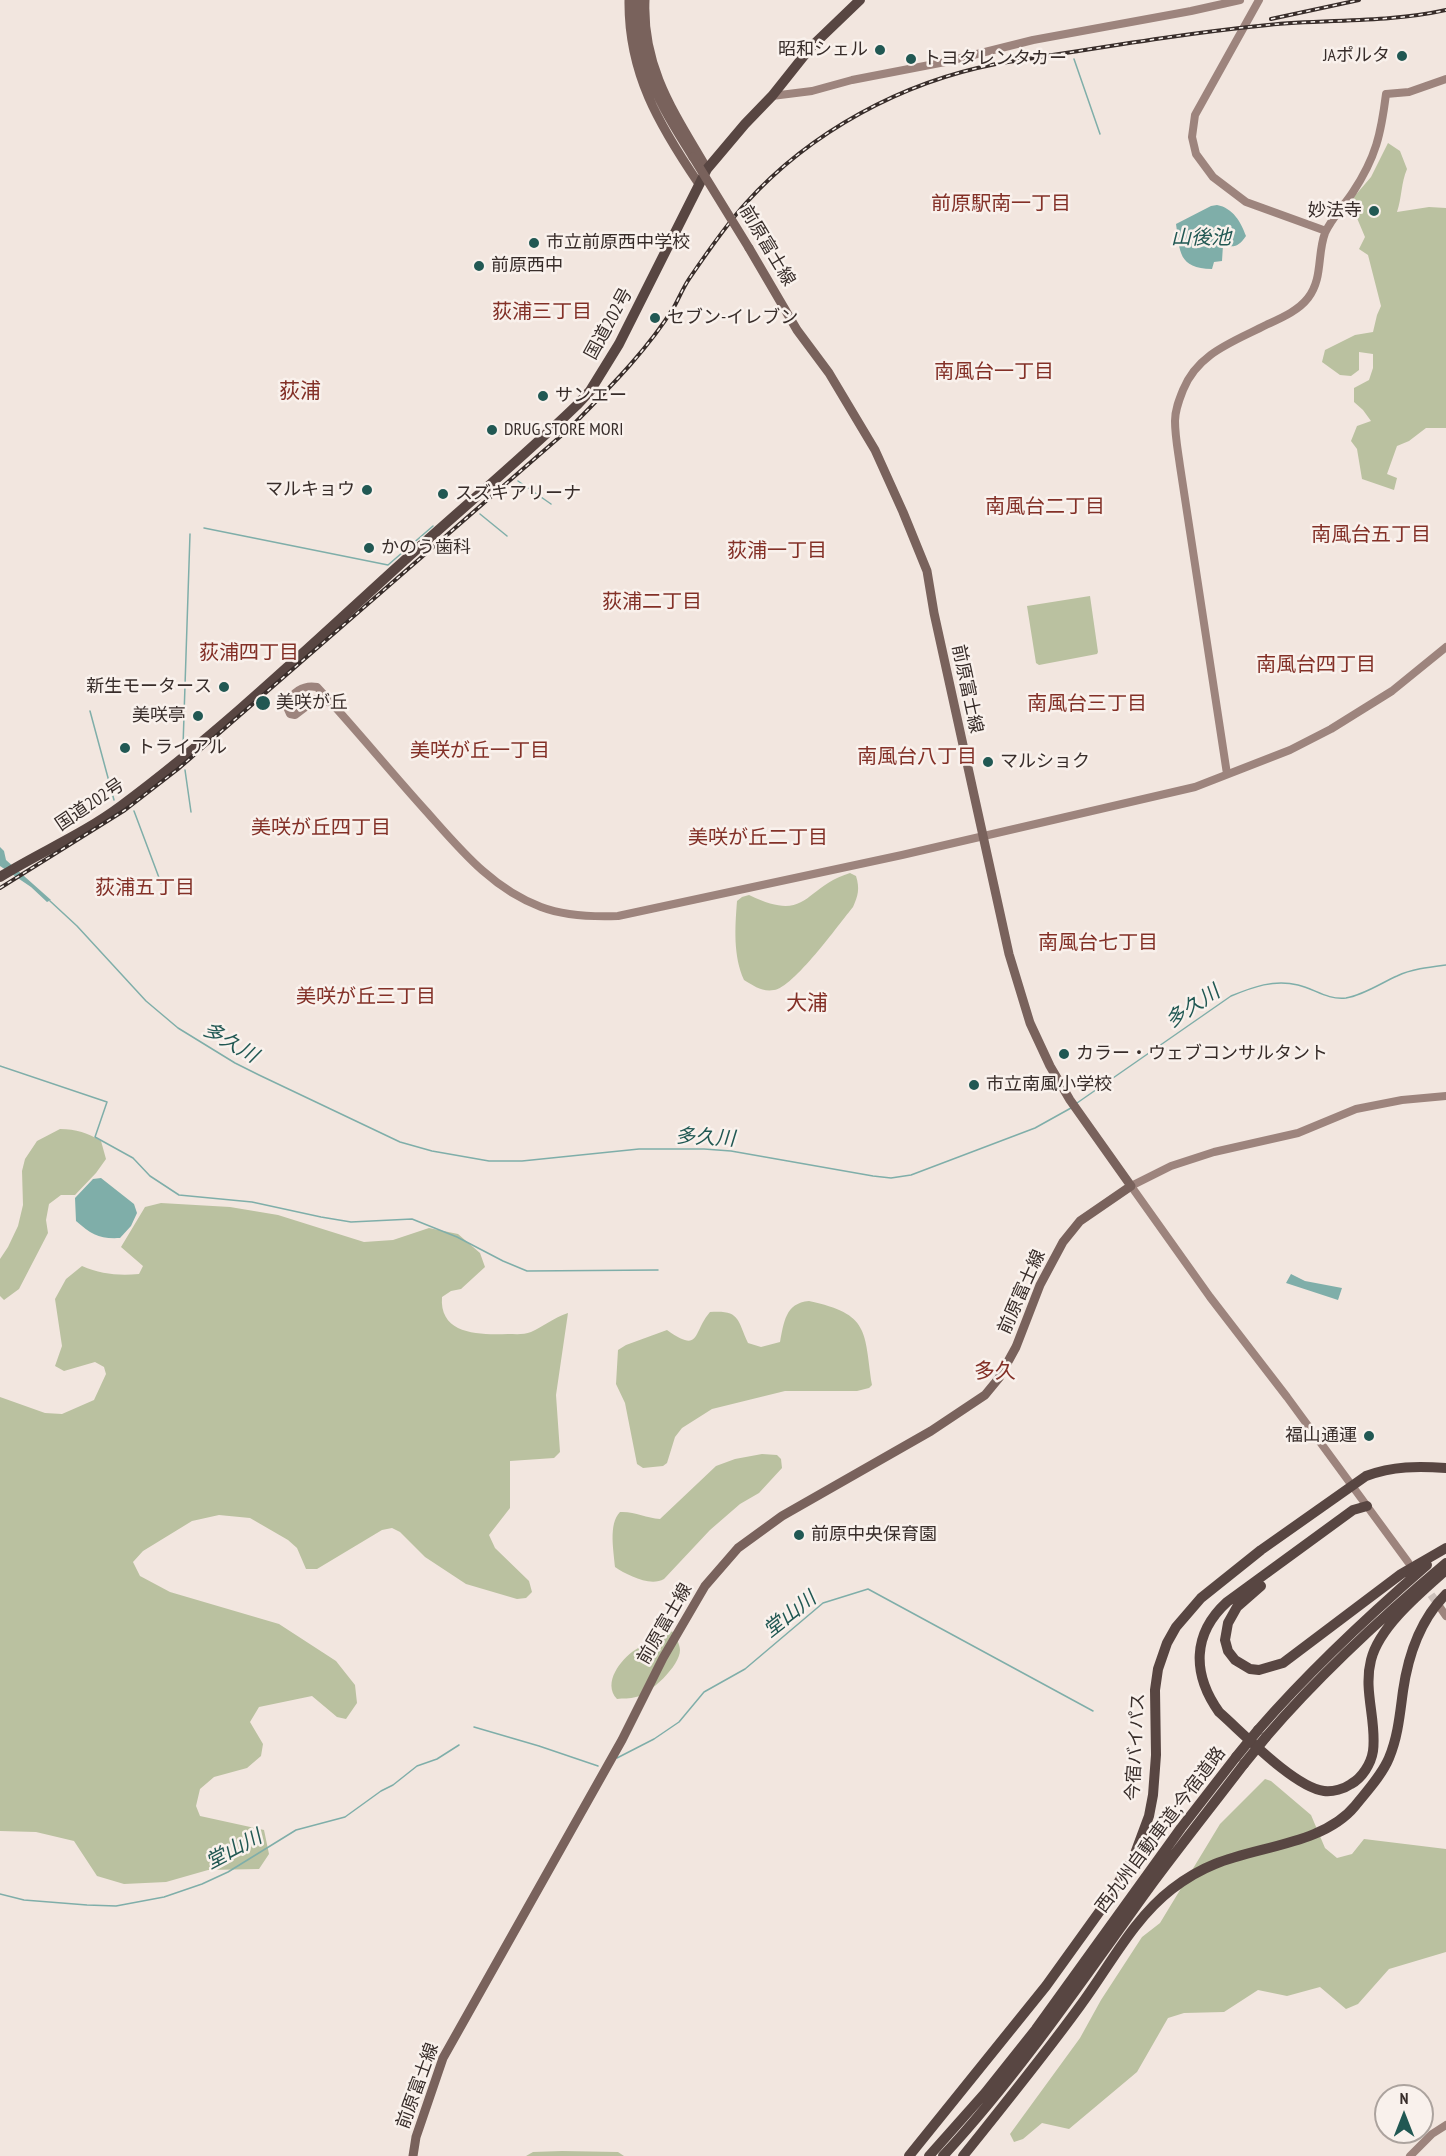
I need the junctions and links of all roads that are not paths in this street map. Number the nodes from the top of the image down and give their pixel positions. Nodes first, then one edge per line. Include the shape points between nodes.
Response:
1 (630, 0) edge
2 (638, 0) edge
3 (645, 0) edge
4 (860, 0) edge
5 (1240, 0) edge
6 (1259, 0) edge
7 (1446, 79) edge
8 (772, 96) junction
9 (707, 169) junction
10 (699, 184) junction
11 (1326, 231) junction
12 (1446, 647) edge
13 (332, 703) junction
14 (1227, 774) junction
15 (983, 837) junction
16 (2, 876) edge
17 (1446, 1096) edge
18 (1131, 1186) junction
19 (1446, 1468) edge
20 (1352, 1486) junction
21 (1367, 1506) junction
22 (1446, 1549) edge
23 (1408, 1562) dead end
24 (1446, 1563) edge
25 (1446, 1570) edge
26 (1446, 1594) edge
27 (1437, 1603) junction
28 (1446, 1616) edge
29 (1262, 1734) junction
30 (1240, 1761) junction
31 (1446, 2126) edge
32 (413, 2156) edge
33 (909, 2156) edge
34 (929, 2156) edge
35 (943, 2156) edge
36 (963, 2156) edge
37 (1410, 2156) edge

1 - 10 main road via 632,44 643,85 658,120
2 - 15 main road, 前原富士線, bridge via 642,46 655,93 668,119 797,330 829,373 869,441 903,512 927,571
3 - 9 main road via 646,30 655,71 674,114
4 - 8 highway, 国道202号 via 811,47
5 - 8 street via 1033,40 812,91
6 - 11 street via 1195,115 1191,137 1213,177 1246,202
7 - 11 street via 1409,92 1386,94 1375,153
8 - 9 highway, 国道202号
9 - 10 highway, 国道202号
10 - 16 highway, 国道202号 via 619,344 577,405 321,638 175,764 66,842
11 - 14 street via 1319,273 1309,297 1300,306 1204,359 1187,380 1177,405 1180,466
12 - 14 street via 1392,691 1331,729
13 - 13 street via 316,699 295,715 290,714 286,705 301,689 311,686
13 - 15 street via 489,878 531,903 564,914 618,916
14 - 15 street via 1195,787
15 - 18 main road, 前原富士線 via 1009,954 1030,1023 1070,1100
17 - 18 street via 1356,1109 1298,1133 1171,1166
18 - 20 street
18 - 32 main road, 前原富士線 via 1080,1221 1063,1242 1040,1285 1016,1347 985,1395 931,1431 759,1531 738,1548 705,1586 443,2058
19 - 20 highway, 今宿バイパス via 1386,1469
20 - 21 street
20 - 33 highway, 今宿バイパス via 1201,1598 1176,1627 1158,1669 1153,1795 1133,1859 1046,1986
21 - 22 highway via 1237,1607 1225,1640 1235,1660 1259,1670 1283,1663 1401,1574
21 - 23 street
21 - 25 highway via 1353,1510 1227,1602 1203,1635 1199,1665 1211,1701 1294,1776 1324,1791 1337,1790 1357,1780 1373,1750 1368,1679 1380,1638
22 - 29 highway, 西九州自動車道;今宿道路 via 1334,1648 1295,1688
24 - 29 highway, 西九州自動車道;今宿道路 via 1341,1655
26 - 27 highway
27 - 28 street
27 - 36 highway via 1424,1622 1410,1657 1389,1758 1355,1806 1304,1838 1215,1864 1170,1891 1139,1922 1055,2039
29 - 30 highway, 西九州自動車道;今宿道路, bridge
30 - 34 highway, 西九州自動車道;今宿道路 via 1169,1845 985,2094
30 - 35 highway, 西九州自動車道;今宿道路 via 1038,2043
31 - 37 street

